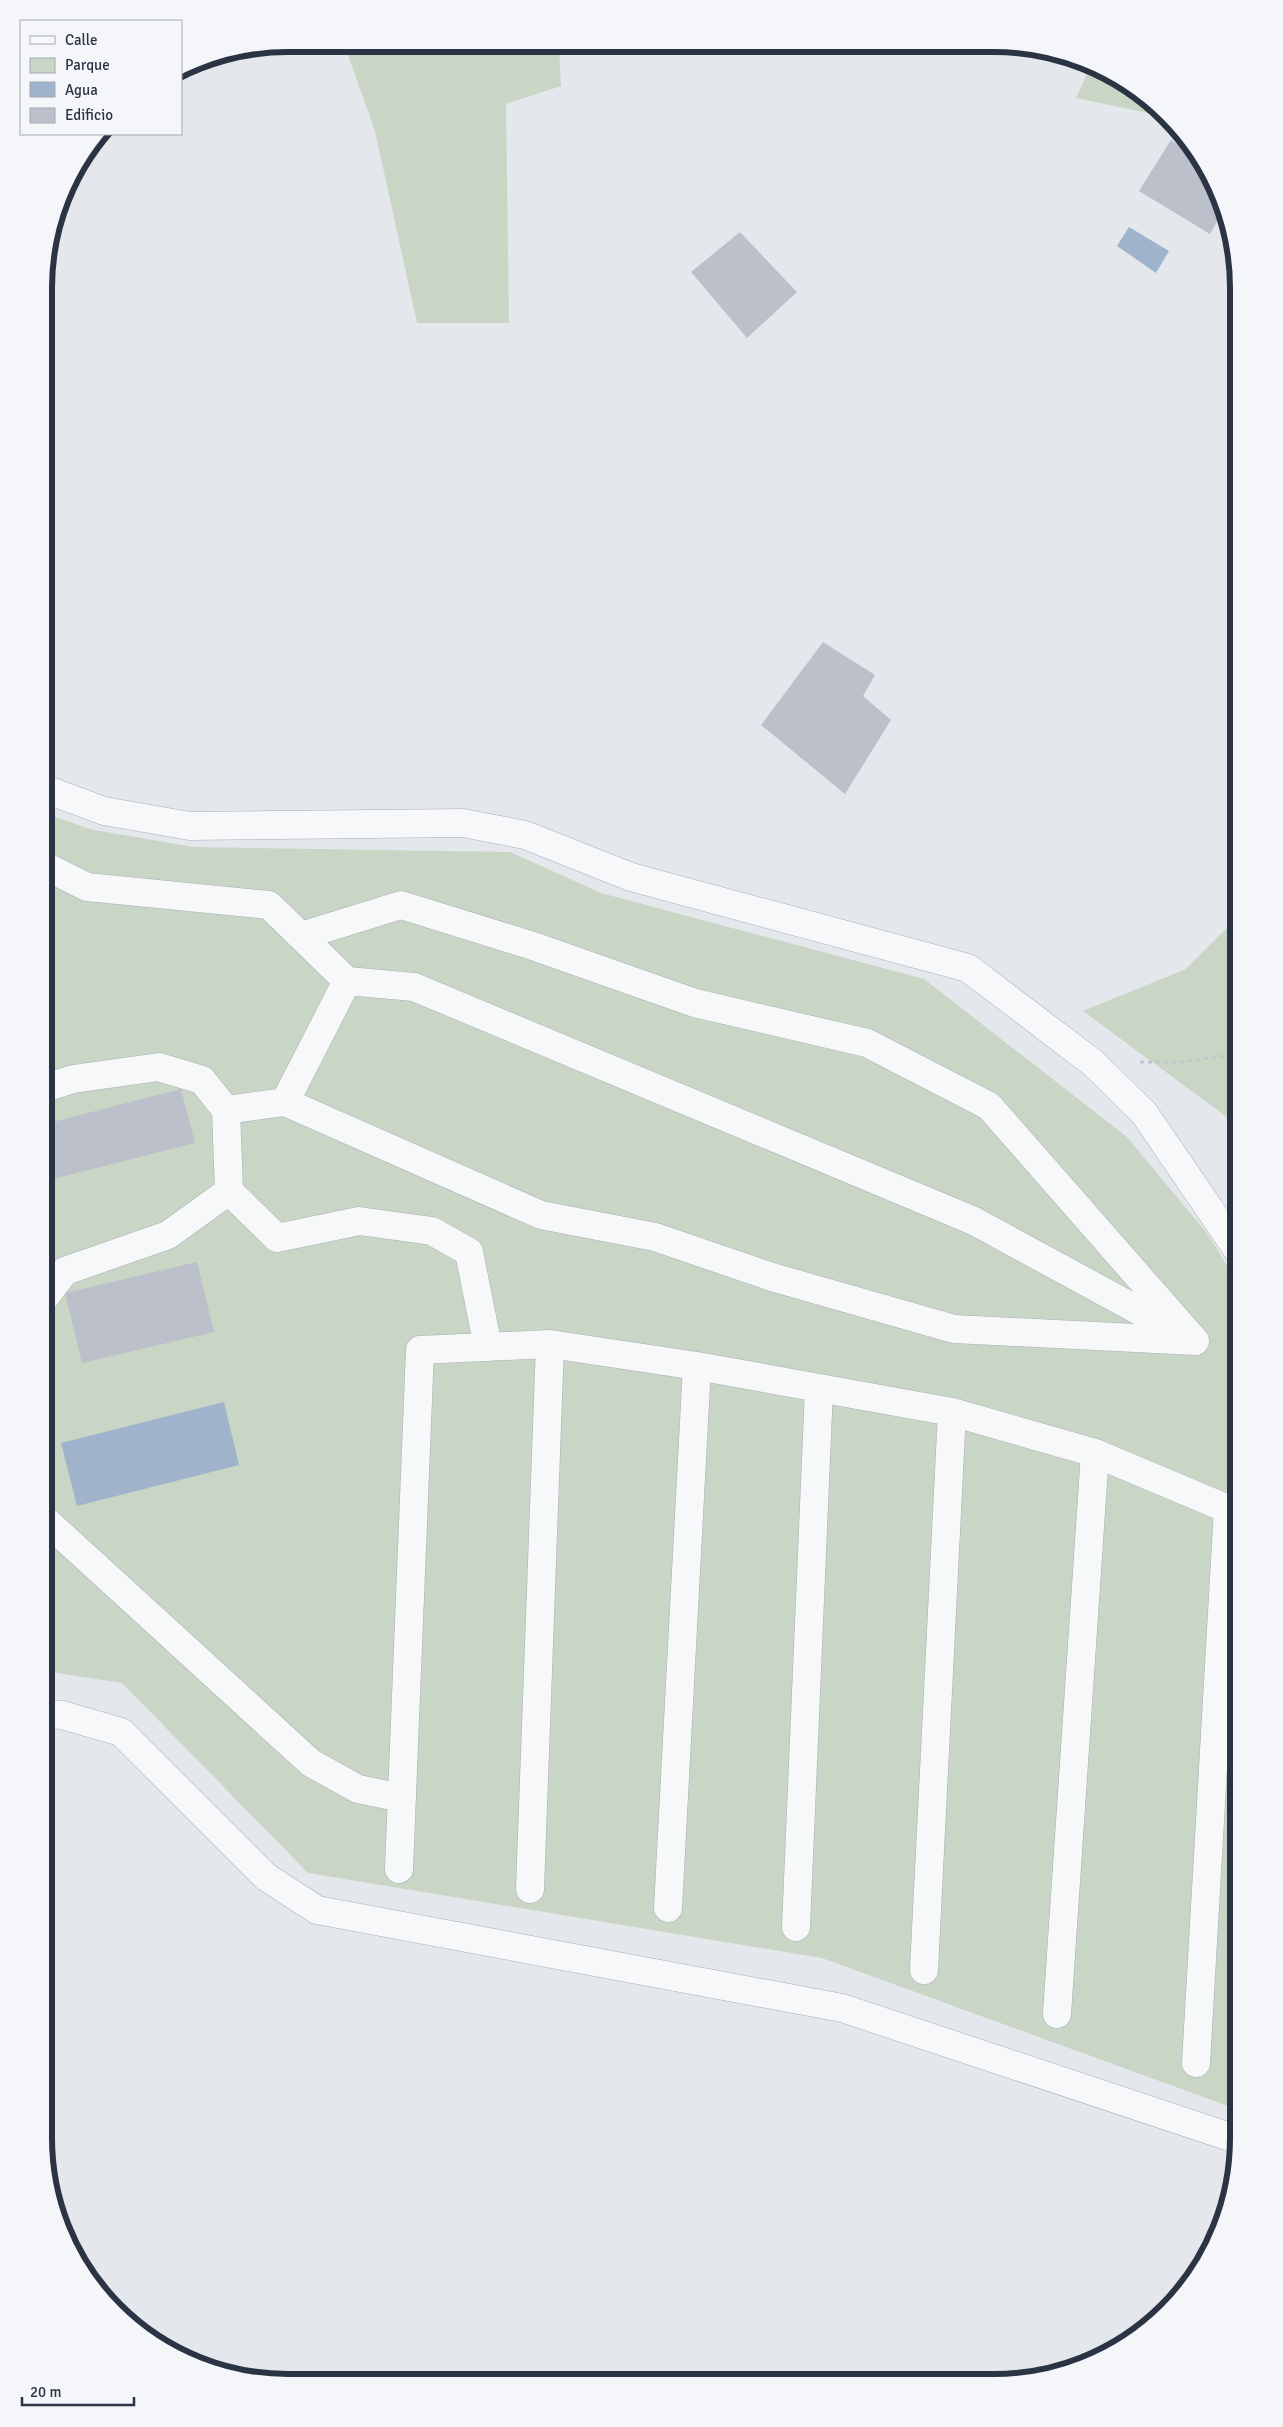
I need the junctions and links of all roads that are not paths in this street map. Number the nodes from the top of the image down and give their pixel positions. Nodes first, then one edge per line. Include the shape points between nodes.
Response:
1 (52, 792) edge
2 (52, 870) edge
3 (302, 936) junction
4 (347, 980) junction
5 (52, 1086) edge
6 (285, 1102) junction
7 (226, 1110) junction
8 (229, 1191) junction
9 (1230, 1239) edge
10 (52, 1289) edge
11 (1195, 1342) junction
12 (550, 1344) junction
13 (488, 1347) junction
14 (697, 1366) junction
15 (819, 1389) junction
16 (952, 1412) junction
17 (1095, 1453) junction
18 (1230, 1512) edge
19 (52, 1527) edge
20 (1230, 1572) edge
21 (52, 1714) edge
22 (402, 1798) junction
23 (399, 1869) dead end
24 (530, 1889) dead end
25 (668, 1908) dead end
26 (796, 1927) dead end
27 (924, 1970) dead end
28 (1057, 2014) dead end
29 (1196, 2063) dead end
30 (1230, 2137) edge

1 - 9 street via 104,811 190,826 463,823 525,835 631,878 968,968 1093,1063 1144,1113
2 - 3 street via 87,887 269,905
3 - 4 street
3 - 11 street via 401,905 530,945 695,1003 867,1043 989,1106
4 - 6 street
4 - 11 street via 414,987 974,1221
5 - 7 street via 73,1079 159,1067 202,1080
6 - 7 street
6 - 11 street via 541,1215 656,1237 772,1277 954,1329
7 - 8 street
8 - 10 street via 168,1235 65,1271
8 - 13 street via 278,1238 359,1221 432,1230 468,1252
12 - 13 street
12 - 14 street
12 - 24 street
13 - 22 street via 420,1350
14 - 15 street
14 - 25 street
15 - 16 street
15 - 26 street
16 - 17 street
16 - 27 street
17 - 18 street
17 - 28 street
19 - 22 street via 312,1763 358,1789
20 - 29 street
21 - 30 street via 122,1732 266,1877 317,1910 842,2008
22 - 23 street

